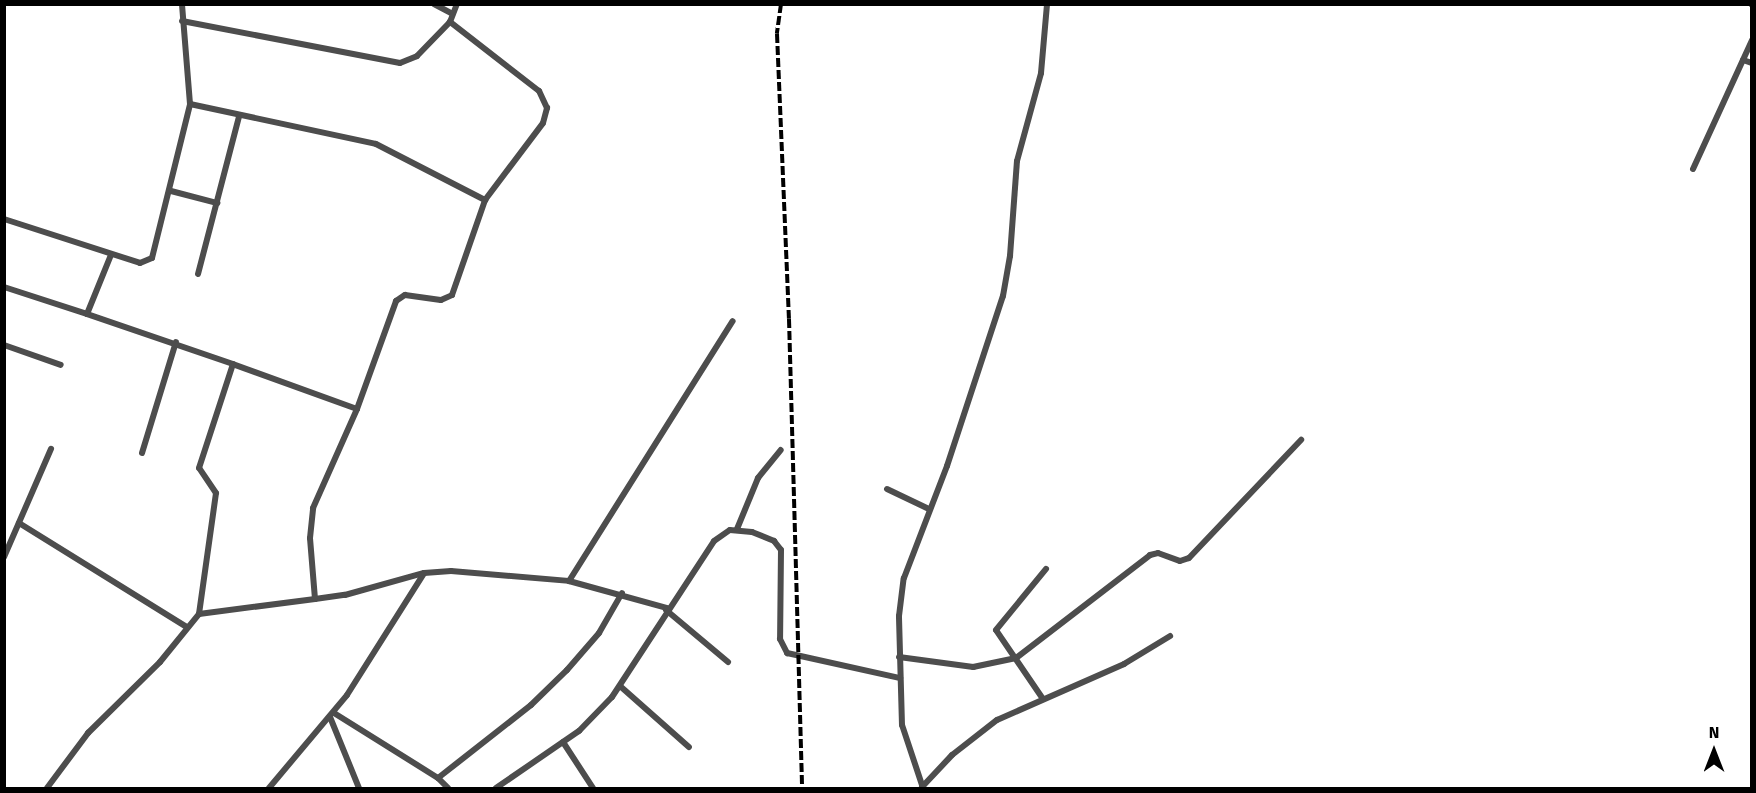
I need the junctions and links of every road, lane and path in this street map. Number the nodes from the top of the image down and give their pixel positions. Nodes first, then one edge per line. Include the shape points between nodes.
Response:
1 (182, 4) edge
2 (434, 4) edge
3 (457, 4) edge
4 (1047, 4) edge
5 (453, 14) junction
6 (182, 21) junction
7 (450, 22) junction
8 (1752, 40) edge
9 (1743, 60) junction
10 (1752, 63) edge
11 (190, 104) junction
12 (239, 117) junction
13 (1692, 170) dead end
14 (171, 191) junction
15 (485, 200) junction
16 (217, 203) junction
17 (4, 219) edge
18 (111, 255) junction
19 (198, 274) dead end
20 (4, 287) edge
21 (87, 314) junction
22 (733, 321) dead end
23 (176, 342) junction
24 (4, 345) edge
25 (233, 364) junction
26 (61, 365) dead end
27 (357, 409) junction
28 (1301, 440) dead end
29 (51, 449) dead end
30 (781, 450) dead end
31 (142, 453) dead end
32 (887, 489) dead end
33 (929, 509) junction
34 (19, 523) junction
35 (737, 529) junction
36 (4, 557) edge
37 (1046, 569) dead end
38 (424, 573) junction
39 (569, 581) junction
40 (622, 593) junction
41 (315, 599) junction
42 (667, 609) junction
43 (199, 614) junction
44 (187, 627) junction
45 (1170, 636) dead end
46 (899, 657) junction
47 (1016, 658) junction
48 (728, 662) dead end
49 (900, 678) junction
50 (620, 686) junction
51 (1043, 699) junction
52 (332, 715) junction
53 (563, 742) junction
54 (689, 747) dead end
55 (438, 778) junction
56 (922, 788) edge
57 (47, 789) edge
58 (269, 789) edge
59 (359, 789) edge
60 (448, 789) edge
61 (495, 789) edge
62 (593, 789) edge

1 - 6 street
2 - 5 street
3 - 5 street
4 - 33 street via 1041,73 1017,161 1003,296
5 - 7 street
6 - 7 street via 400,63 417,56
6 - 11 street
7 - 15 street via 539,91 546,108 543,123
8 - 9 street
9 - 10 street
9 - 13 street
11 - 12 street
11 - 14 street
12 - 15 street via 376,144
12 - 16 street
14 - 16 street
14 - 18 street via 152,258 140,263
15 - 27 street via 452,295 441,300 405,295 396,301
16 - 19 street
17 - 18 street
18 - 21 street
20 - 21 street
21 - 23 street
22 - 39 street
23 - 25 street
23 - 31 street
24 - 26 street
25 - 27 street
25 - 43 street via 199,468 216,494
27 - 41 street via 313,508 310,538
28 - 47 street via 1189,558 1180,561 1158,553 1150,555
29 - 34 street
30 - 35 street via 755,485
32 - 33 street
33 - 46 street via 904,578
34 - 36 street
34 - 44 street
35 - 42 street via 718,536
35 - 49 street via 774,541 781,550 780,639 787,653
37 - 47 street via 997,626 999,637
38 - 39 street
38 - 41 street via 345,595
38 - 52 street
39 - 40 street
40 - 42 street
40 - 55 street via 599,633 567,670 531,705
41 - 43 street
42 - 48 street
42 - 50 street via 651,643
43 - 44 street
44 - 57 street via 160,662 88,733
45 - 51 street via 1124,664
46 - 47 street via 972,667
46 - 49 street
47 - 51 street
49 - 56 street via 902,724
50 - 53 street
50 - 54 street
51 - 56 street via 984,728
52 - 55 street
52 - 58 street
52 - 59 street
53 - 61 street
53 - 62 street
55 - 60 street

